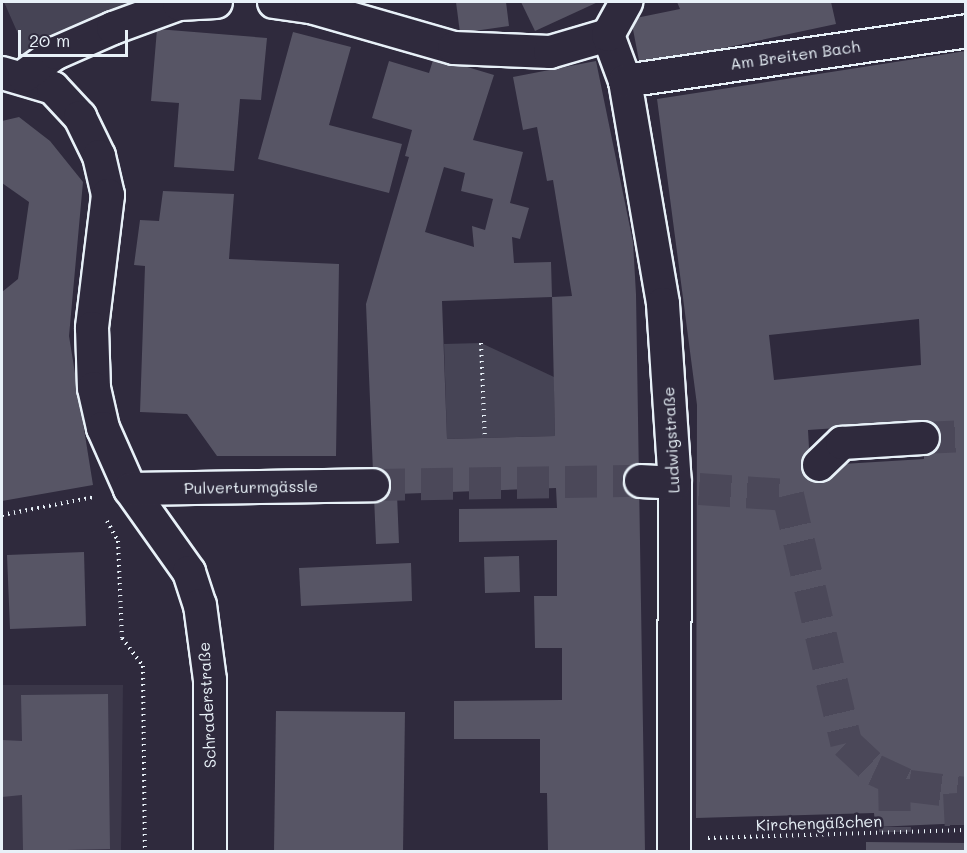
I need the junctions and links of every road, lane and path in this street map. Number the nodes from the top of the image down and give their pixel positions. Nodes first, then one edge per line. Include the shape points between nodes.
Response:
1 (216, 2) edge
2 (274, 2) edge
3 (626, 2) edge
4 (966, 32) edge
5 (608, 35) junction
6 (13, 75) edge
7 (625, 81) junction
8 (480, 343) dead end
9 (485, 438) dead end
10 (923, 438) tunnel mouth
11 (819, 465) dead end
12 (642, 481) tunnel mouth
13 (373, 485) tunnel mouth
14 (683, 487) junction
15 (130, 489) junction
16 (94, 497) junction
17 (98, 506) dead end
18 (103, 514) dead end
19 (2, 515) edge
20 (966, 830) edge
21 (674, 845) edge
22 (145, 852) edge
23 (210, 852) edge

1 - 6 street via 179,4 113,28
2 - 5 street via 311,7 454,48 550,52
3 - 5 street
4 - 7 street, Am Breiten Bach
5 - 7 street, Ludwigstraße
6 - 15 street, Schraderstraße via 53,88 80,117 99,156 108,195 92,328 94,388 103,428
7 - 14 street, Ludwigstraße via 663,304
8 - 9 path
10 - 11 street via 842,443
12 - 14 street
13 - 15 street, Pulverturmgässle
14 - 21 street, Ludwigstraße
15 - 16 path
15 - 23 street, Schraderstraße via 189,572 200,605 210,680
16 - 17 path
16 - 19 path
18 - 22 path via 118,540 122,638 143,666
20 - 21 path, Kirchengäßchen

